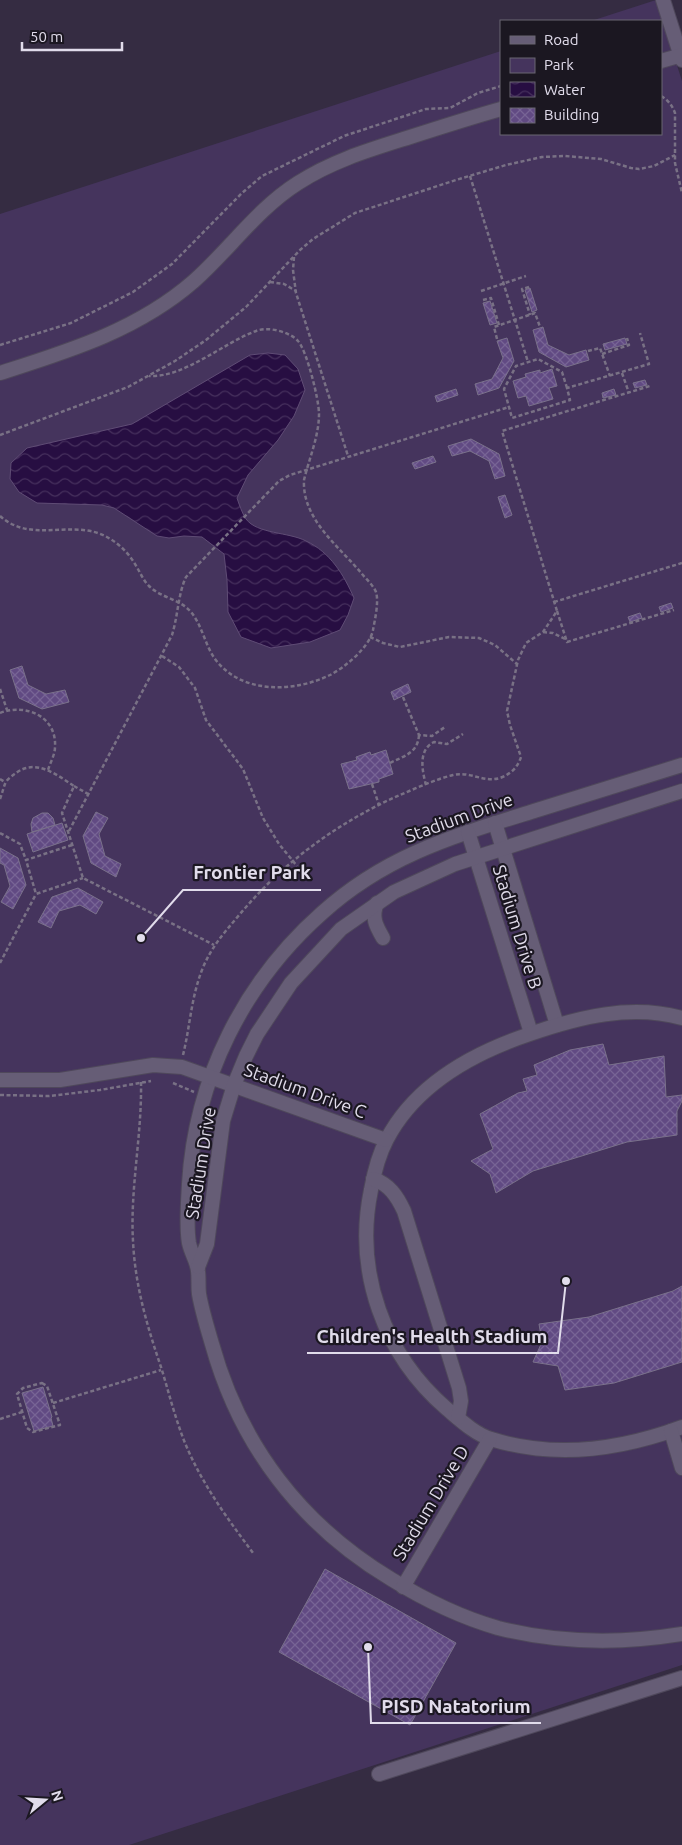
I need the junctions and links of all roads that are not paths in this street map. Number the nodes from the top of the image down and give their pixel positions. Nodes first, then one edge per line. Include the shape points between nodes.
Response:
1 (663, 0) edge
2 (682, 57) edge
3 (662, 61) edge
4 (500, 108) edge
5 (0, 373) edge
6 (682, 765) edge
7 (682, 791) edge
8 (495, 823) junction
9 (468, 832) junction
10 (502, 848) junction
11 (476, 857) junction
12 (377, 903) junction
13 (383, 938) dead end
14 (682, 1018) edge
15 (557, 1025) junction
16 (531, 1033) junction
17 (211, 1077) junction
18 (0, 1080) edge
19 (234, 1085) junction
20 (386, 1140) junction
21 (373, 1179) junction
22 (198, 1266) junction
23 (458, 1418) junction
24 (676, 1429) edge
25 (490, 1439) junction
26 (682, 1468) edge
27 (403, 1587) junction
28 (682, 1634) edge
29 (682, 1678) edge
30 (379, 1774) dead end

1 - 2 street
2 - 3 street
4 - 5 street via 365,151 322,169 270,204 192,282 147,316 86,345
6 - 8 street, Stadium Drive
7 - 10 street, Stadium Drive
8 - 9 street, Stadium Drive
8 - 10 street, Stadium Drive B
9 - 11 street, Stadium Drive B
9 - 17 street, Stadium Drive via 417,851 377,872 312,922 281,953 261,980 224,1042
10 - 11 street, Stadium Drive
10 - 15 street, Stadium Drive B
11 - 12 street, Stadium Drive via 414,882
11 - 16 street, Stadium Drive B
12 - 13 street via 374,919
12 - 19 street, Stadium Drive via 341,929 291,983 257,1034
14 - 15 street via 620,1012
15 - 16 street
16 - 20 street via 486,1051 452,1070 419,1096
17 - 18 street, Stadium Drive C via 182,1067 153,1065 60,1080
17 - 19 street, Stadium Drive C
17 - 22 street, Stadium Drive via 198,1117 189,1179 189,1244
19 - 20 street, Stadium Drive C
19 - 22 street, Stadium Drive via 219,1144 207,1244
20 - 21 street
21 - 23 street via 382,1182 395,1194 404,1211 459,1388
21 - 23 street via 367,1218 367,1258 376,1300 388,1334 408,1368
22 - 27 street, Stadium Drive via 199,1292 223,1378 245,1428 264,1460 321,1528
23 - 25 street
24 - 25 street via 588,1450 551,1450
24 - 26 street
25 - 27 street, Stadium Drive D
27 - 28 street, Stadium Drive via 472,1620 526,1633 591,1641 640,1640
29 - 30 street

